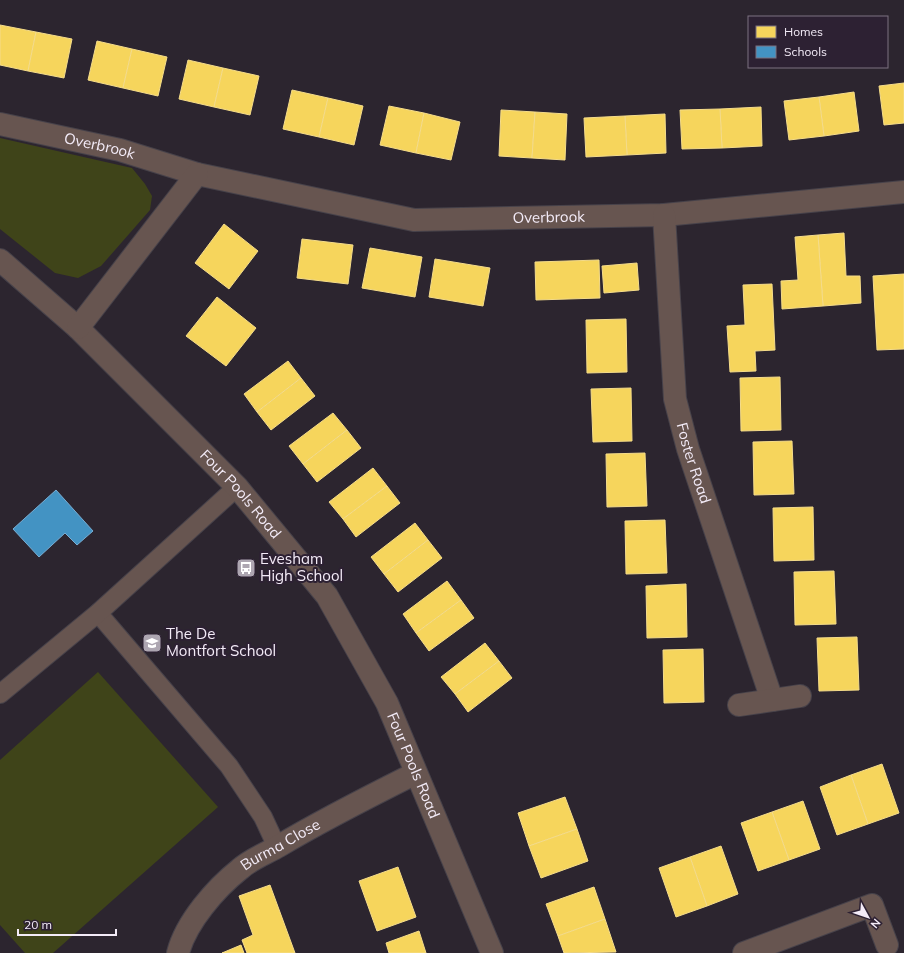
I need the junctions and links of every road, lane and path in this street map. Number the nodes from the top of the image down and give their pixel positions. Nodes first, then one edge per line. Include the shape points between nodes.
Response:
1 (0, 124) edge
2 (197, 174) junction
3 (904, 192) edge
4 (664, 215) junction
5 (0, 260) edge
6 (78, 328) junction
7 (237, 488) junction
8 (98, 613) junction
9 (0, 694) edge
10 (800, 696) dead end
11 (772, 700) junction
12 (739, 705) dead end
13 (416, 773) junction
14 (277, 847) junction
15 (887, 945) dead end
16 (178, 953) edge
17 (492, 953) edge
18 (744, 953) edge

1 - 2 street, Overbrook via 120,150
2 - 4 street, Overbrook via 414,220
2 - 6 street
3 - 4 street, Overbrook
4 - 11 street, Foster Road via 676,399 688,449
5 - 6 street, Four Pools Road
6 - 7 street, Four Pools Road
7 - 8 lane
7 - 13 street, Four Pools Road via 327,596 387,703
8 - 9 lane
8 - 14 lane via 228,766 263,817
10 - 11 street
11 - 12 street
13 - 14 street, Burma Close via 321,821
13 - 17 street, Four Pools Road
14 - 16 street, Burma Close via 242,867 217,889 180,944
15 - 18 street via 872,905

